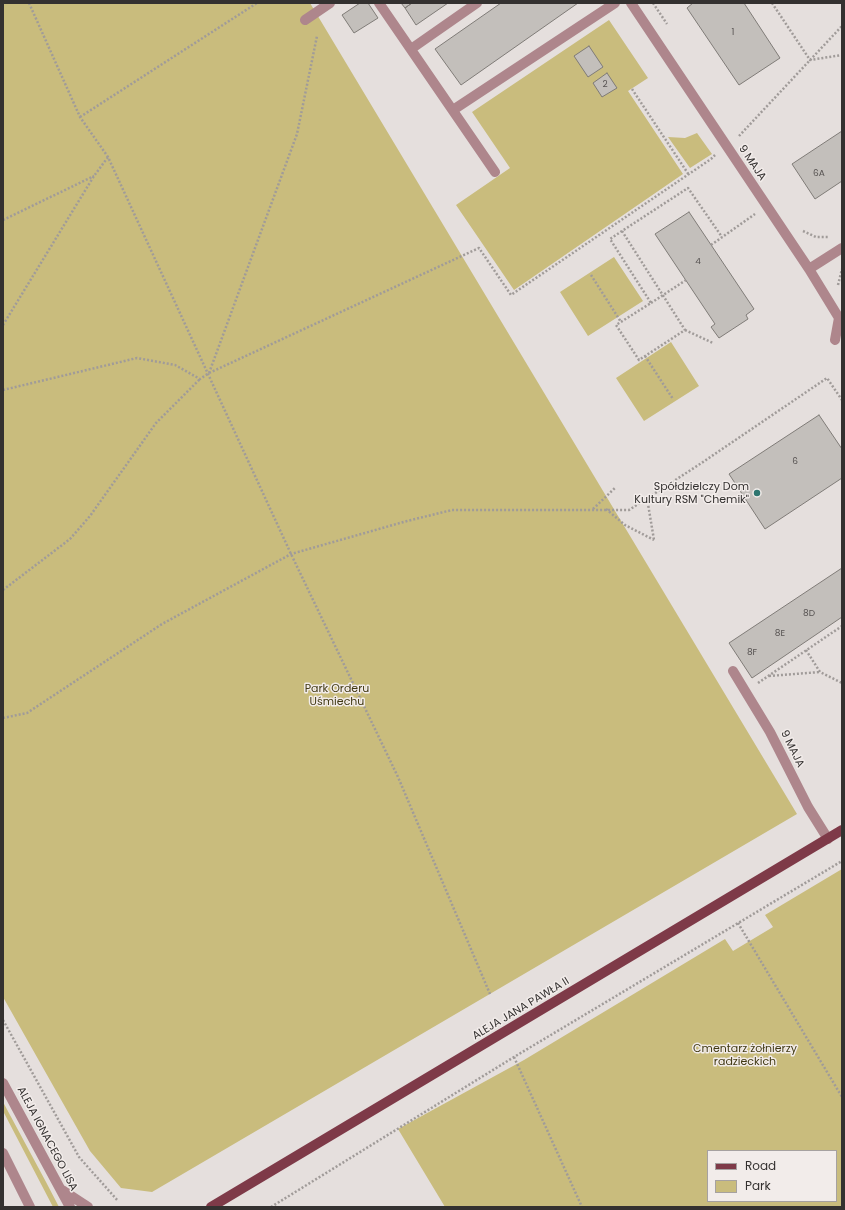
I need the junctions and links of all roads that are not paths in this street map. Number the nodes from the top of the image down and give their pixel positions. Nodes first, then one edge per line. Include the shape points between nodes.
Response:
1 (330, 3) edge
2 (379, 3) edge
3 (478, 3) edge
4 (615, 3) edge
5 (631, 3) edge
6 (305, 20) dead end
7 (411, 49) junction
8 (453, 110) junction
9 (495, 172) dead end
10 (842, 248) edge
11 (809, 269) junction
12 (834, 340) dead end
13 (733, 671) dead end
14 (842, 830) edge
15 (828, 839) junction
16 (3, 1083) edge
17 (3, 1153) edge
18 (60, 1188) junction
19 (30, 1207) edge
20 (70, 1207) edge
21 (88, 1207) edge
22 (211, 1207) edge

1 - 6 street
2 - 7 street
3 - 7 street
4 - 8 street
5 - 11 street, 9 MAJA
7 - 8 street
8 - 9 street
10 - 11 street
11 - 12 street, 9 MAJA via 839,318
13 - 15 street, 9 MAJA via 770,732 808,807
14 - 15 main road, ALEJA JANA PAWŁA II
15 - 22 main road, ALEJA JANA PAWŁA II
16 - 18 street, ALEJA IGNACEGO LISA
17 - 19 street
18 - 20 street, ALEJA IGNACEGO LISA
18 - 21 street

